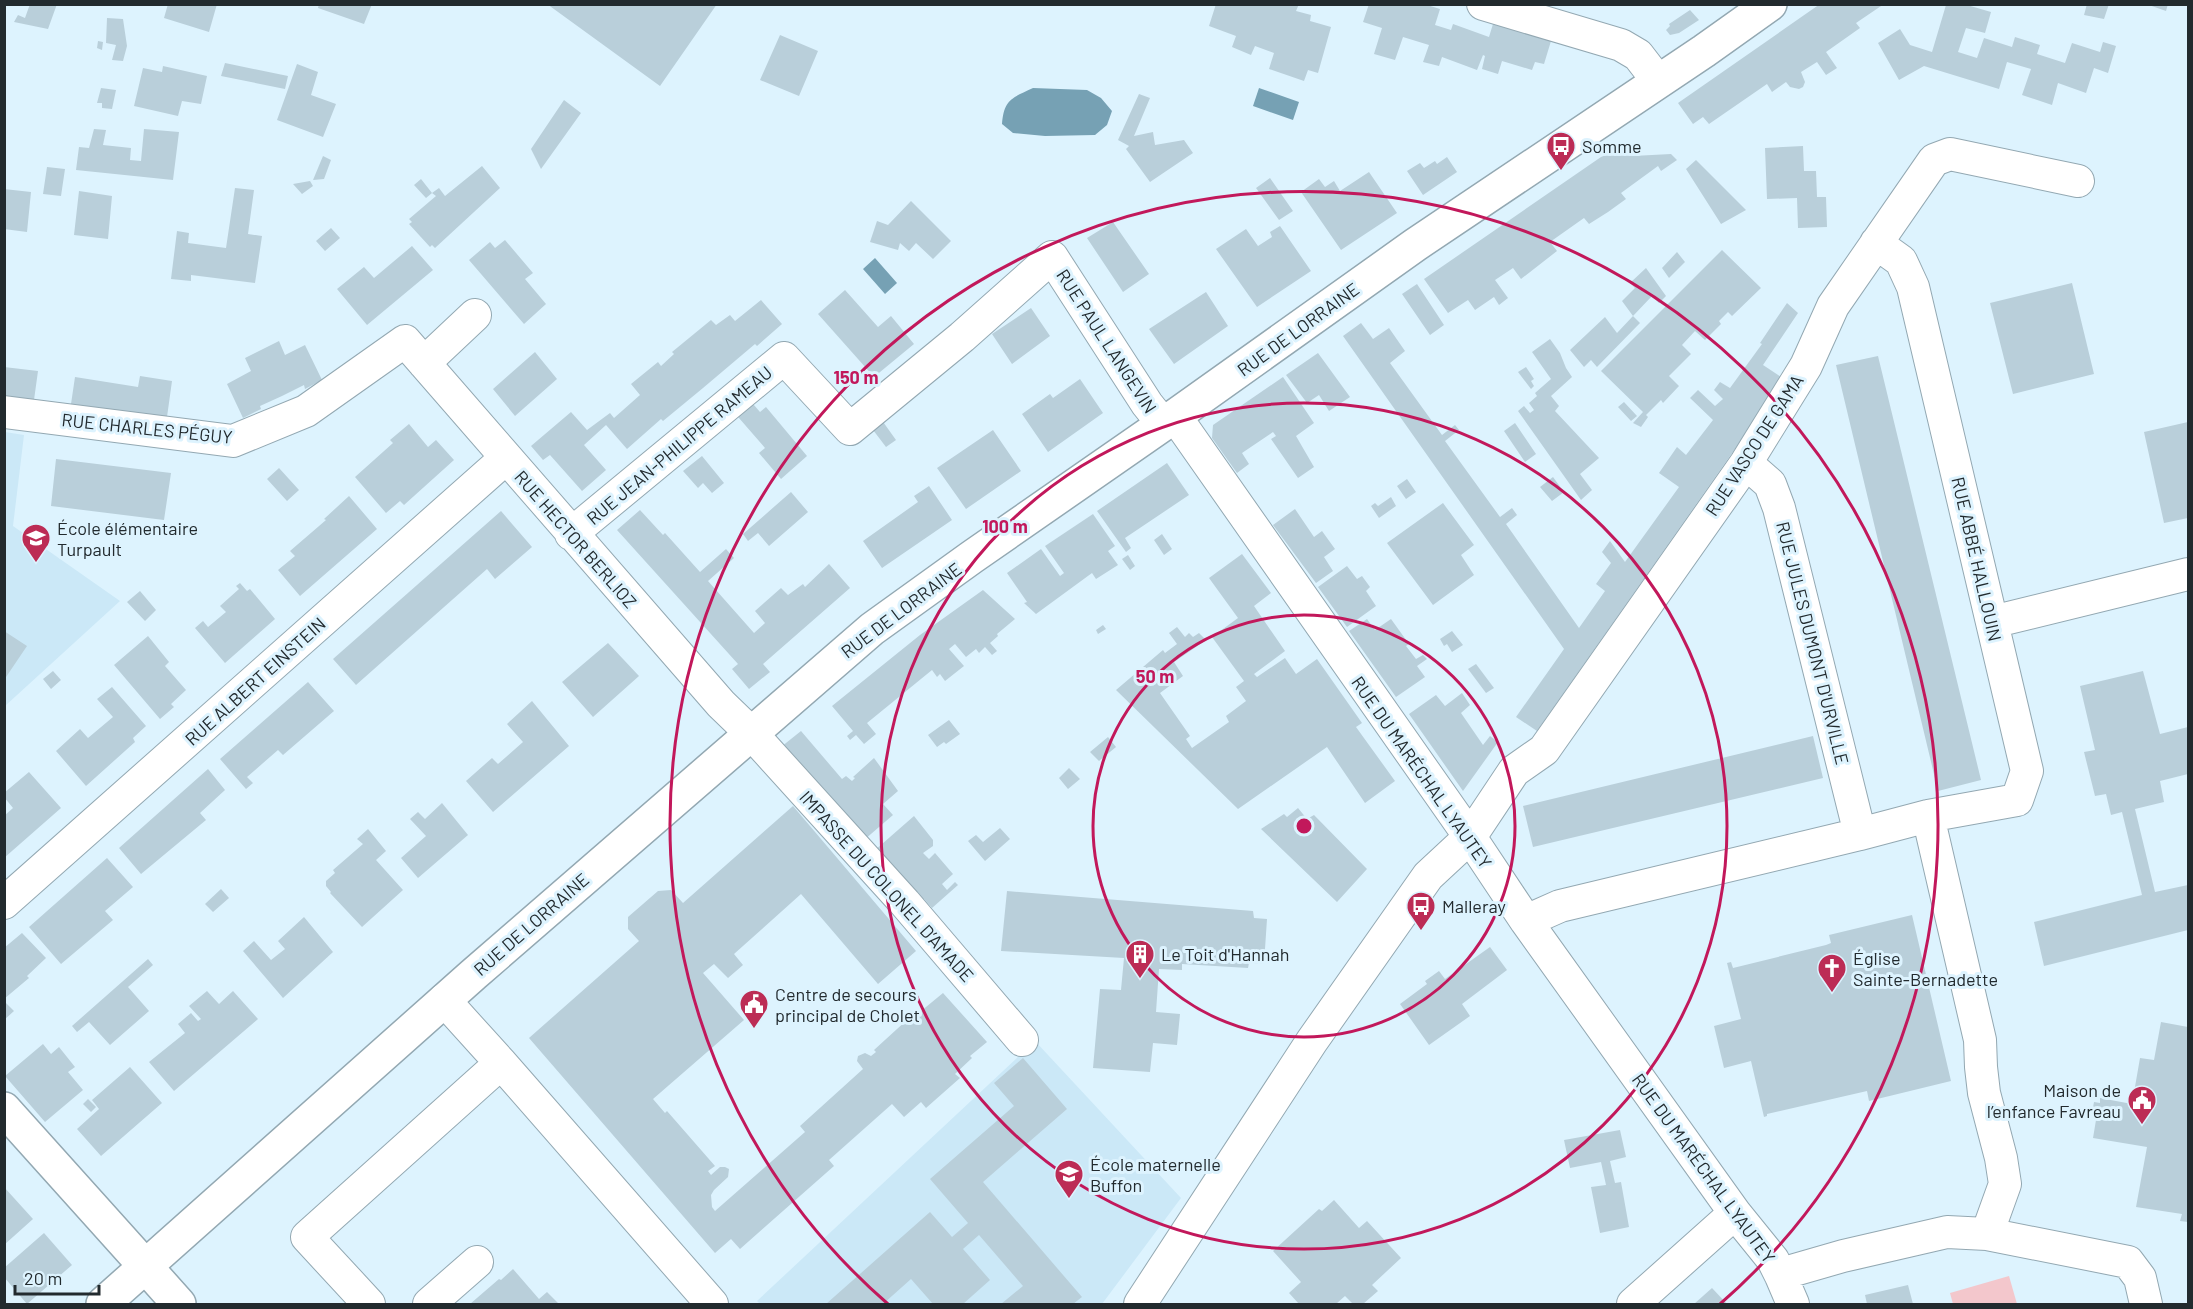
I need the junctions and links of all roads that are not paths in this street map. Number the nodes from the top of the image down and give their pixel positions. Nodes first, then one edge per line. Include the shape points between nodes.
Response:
1 (1483, 4) edge
2 (1770, 4) edge
3 (1658, 81) junction
4 (2078, 181) dead end
5 (1876, 243) junction
6 (1052, 257) joint
7 (475, 315) dead end
8 (415, 352) junction
9 (4, 412) edge
10 (1169, 420) junction
11 (506, 458) junction
12 (1746, 463) junction
13 (571, 534) junction
14 (2188, 574) edge
15 (1992, 622) junction
16 (751, 733) junction
17 (1928, 816) junction
18 (1860, 834) junction
19 (1470, 837) junction
20 (4, 903) edge
21 (1526, 921) junction
22 (444, 1000) junction
23 (1022, 1040) dead end
24 (501, 1063) junction
25 (4, 1109) edge
26 (1735, 1213) junction
27 (1987, 1234) junction
28 (477, 1262) dead end
29 (146, 1267) junction
30 (1781, 1276) junction
31 (1637, 1303) edge
32 (103, 1305) edge
33 (179, 1305) edge
34 (369, 1305) edge
35 (429, 1305) edge
36 (712, 1305) edge
37 (1140, 1305) edge
38 (1793, 1305) edge
39 (2146, 1305) edge

1 - 3 street via 1621,45 1638,55
2 - 3 main road, RUE DE LORRAINE
3 - 10 main road, RUE DE LORRAINE via 1407,250
4 - 5 street, RUE VASCO DE GAMA via 1950,154 1934,160
5 - 12 street, RUE VASCO DE GAMA via 1833,306 1806,366
5 - 15 street, RUE ABBÉ HALLOUIN via 1901,261 1912,286
6 - 10 street, RUE PAUL LANGEVIN via 1147,404
6 - 13 street, RUE JEAN-PHILIPPE RAMEAU via 850,429 784,358
7 - 8 street, RUE CHARLES PÉGUY
8 - 9 street, RUE CHARLES PÉGUY via 306,411 233,441
8 - 11 street, RUE HECTOR BERLIOZ
10 - 16 main road, RUE DE LORRAINE via 872,629
10 - 19 street, RUE DU MARÉCHAL LYAUTEY
11 - 13 street, RUE HECTOR BERLIOZ
11 - 20 street, RUE ALBERT EINSTEIN
12 - 18 street, RUE JULES DUMONT D'URVILLE via 1770,484 1779,508
12 - 19 street, RUE VASCO DE GAMA via 1544,750 1514,771
13 - 16 street, RUE HECTOR BERLIOZ via 732,717
14 - 15 street
15 - 17 street, RUE ABBÉ HALLOUIN via 2027,771 2017,800
16 - 22 main road, RUE DE LORRAINE
16 - 23 street, IMPASSE DU COLONEL D’AMADE
17 - 18 street
17 - 27 street via 1980,1040 1984,1093 2005,1184
18 - 21 street via 1560,906
19 - 21 street, RUE DU MARÉCHAL LYAUTEY
19 - 37 street, RUE VASCO DE GAMA via 1428,876 1312,1041
21 - 26 street, RUE DU MARÉCHAL LYAUTEY
22 - 24 street
22 - 29 main road, RUE DE LORRAINE
24 - 34 street via 307,1237
24 - 36 street
25 - 29 main road
26 - 30 street, RUE DU MARÉCHAL LYAUTEY
26 - 31 street
27 - 30 street via 1947,1232 1843,1256
27 - 39 street via 2128,1262 2140,1278
28 - 35 street
29 - 32 main road, RUE DE LORRAINE
29 - 33 main road
30 - 38 street, RUE DU MARÉCHAL LYAUTEY

